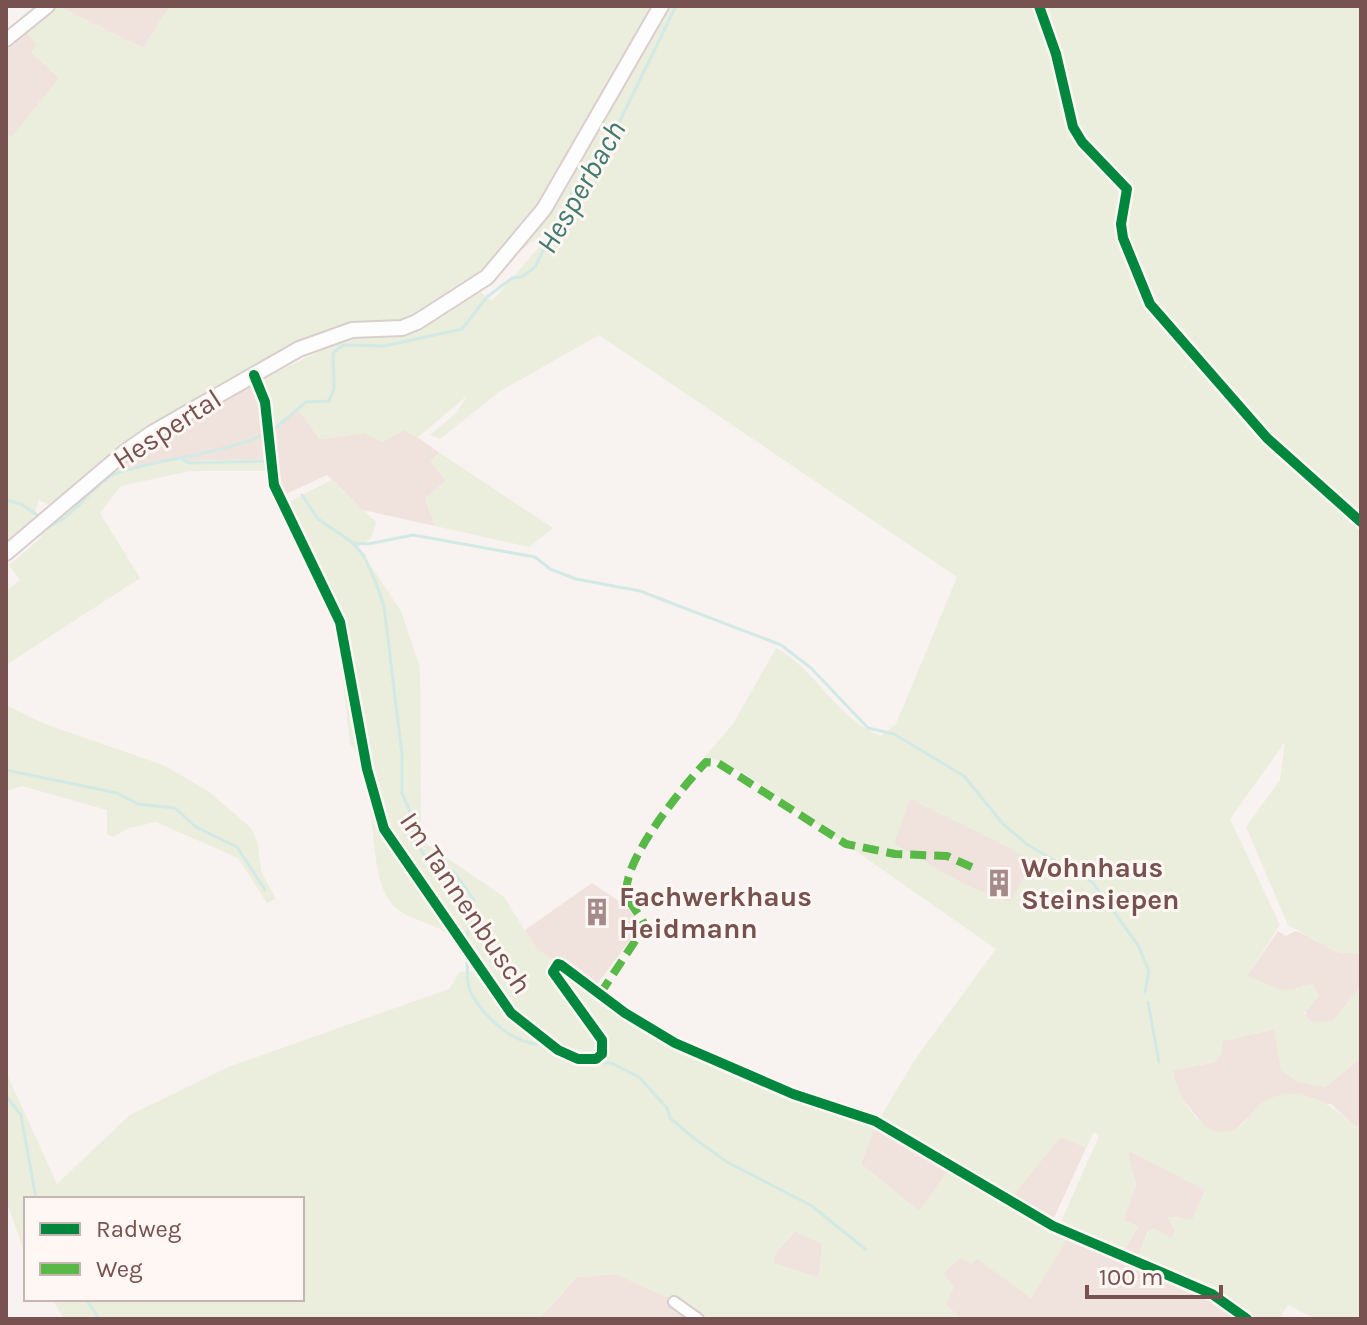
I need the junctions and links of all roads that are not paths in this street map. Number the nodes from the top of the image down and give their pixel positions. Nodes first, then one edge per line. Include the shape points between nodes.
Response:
1 (48, 6) edge
2 (661, 6) edge
3 (1039, 6) edge
4 (6, 40) edge
5 (254, 375) junction
6 (1361, 522) edge
7 (6, 553) edge
8 (674, 1302) dead end
9 (698, 1319) edge
10 (1247, 1319) edge

1 - 4 street
2 - 5 main road, Hespertal via 544,209 487,277 417,322 336,334
3 - 6 street via 1073,127 1127,189 1123,238 1150,304 1267,438
5 - 7 main road, Hespertal via 125,452
5 - 10 street, Im Tannenbusch via 265,402 274,485 340,622 384,829 486,982 519,1020 578,1059 602,1054 602,1040 553,972 561,965 675,1043 793,1094 875,1121 1053,1226 1212,1294
8 - 9 street

